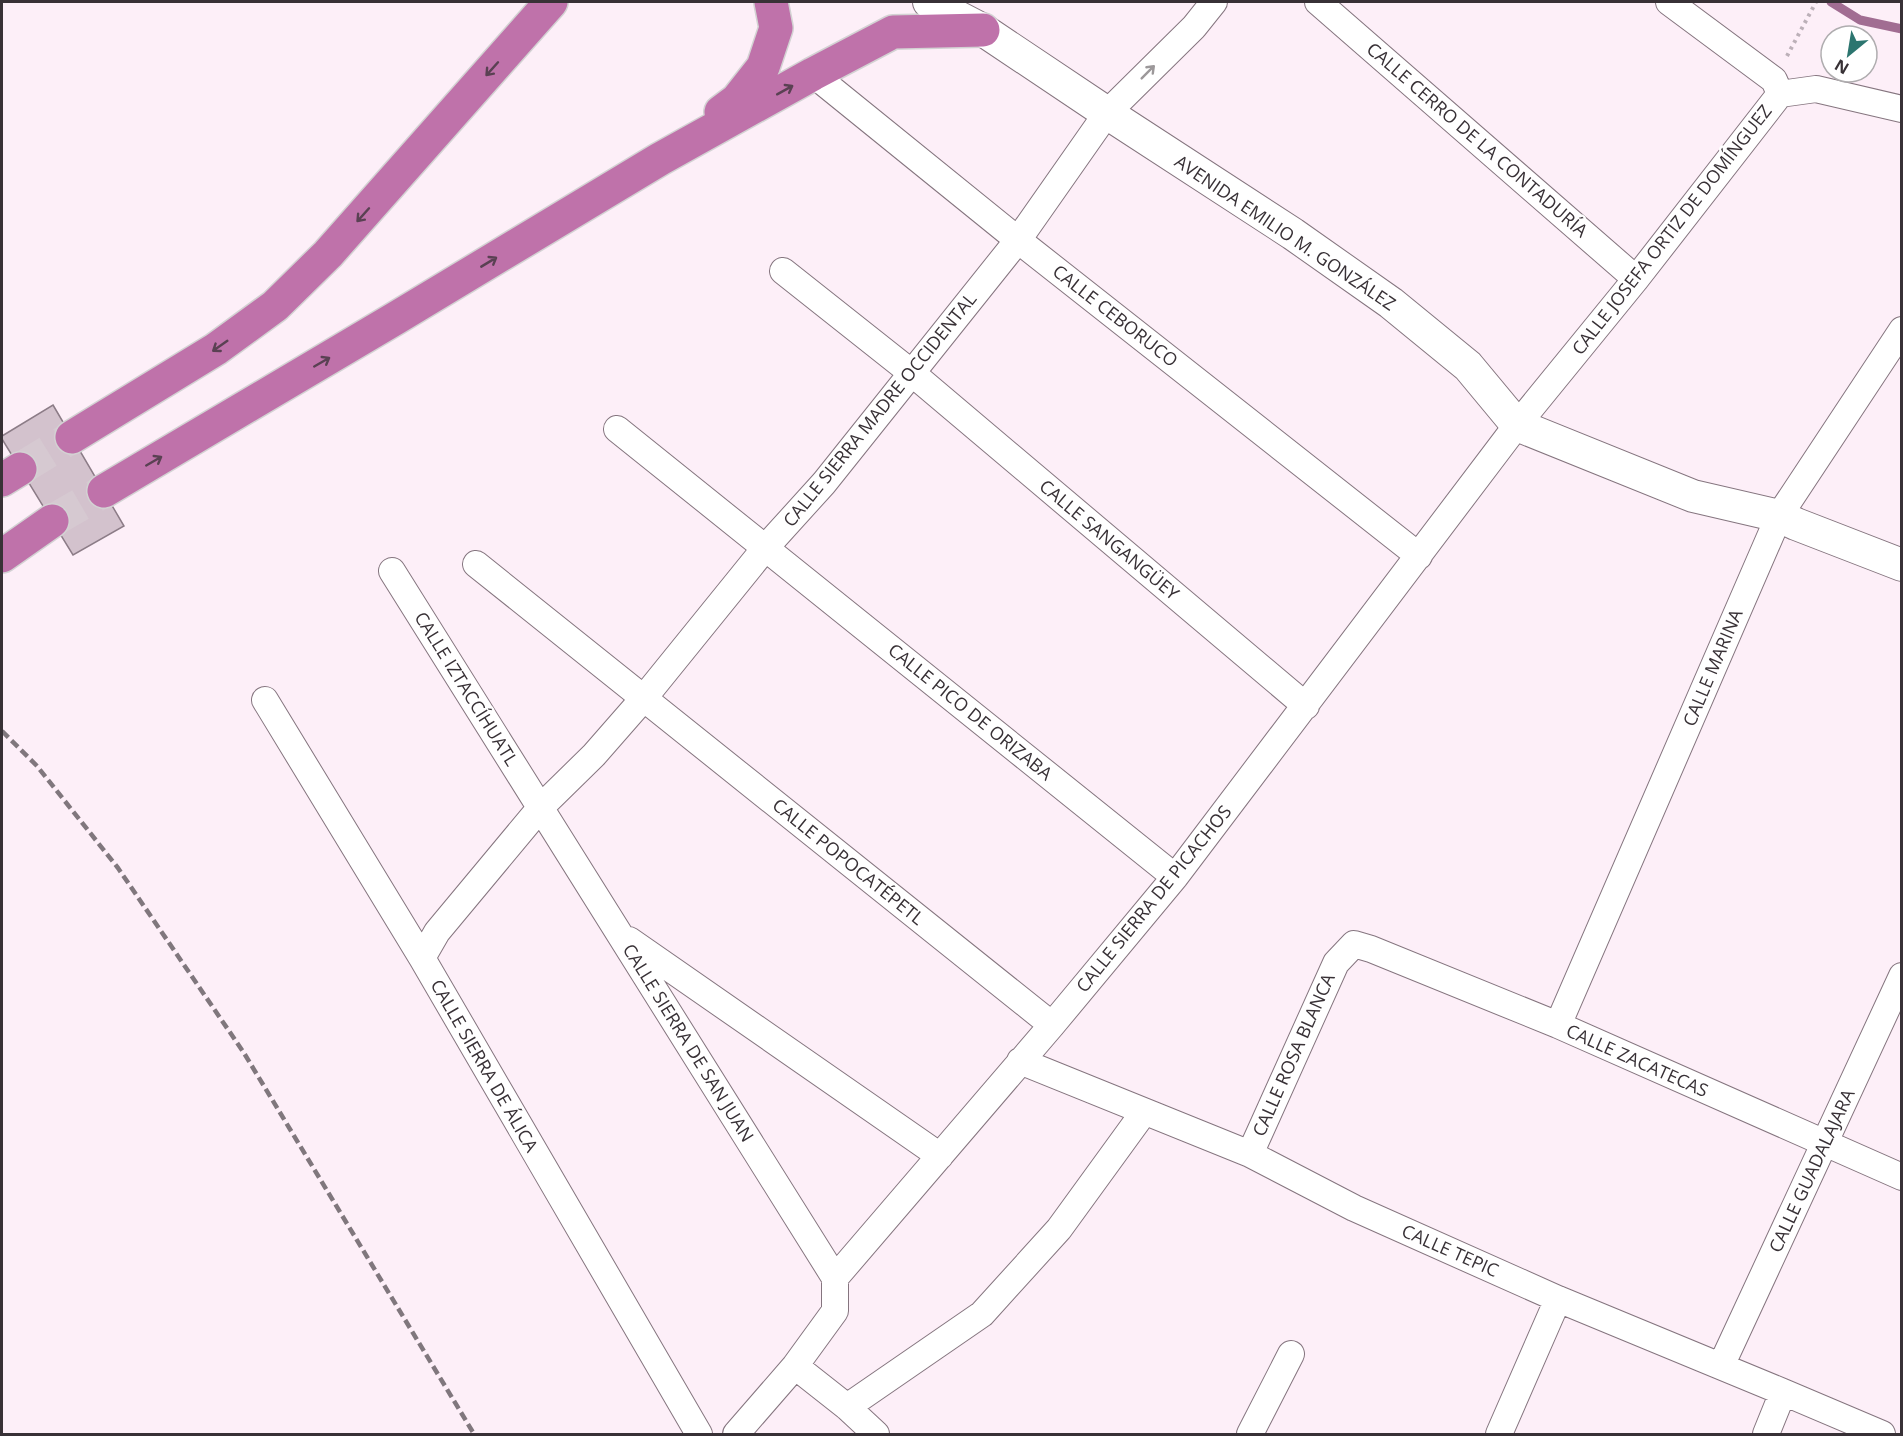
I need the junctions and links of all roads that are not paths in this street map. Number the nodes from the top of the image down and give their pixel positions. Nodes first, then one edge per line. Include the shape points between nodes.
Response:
1 (557, 2) edge
2 (771, 2) edge
3 (929, 2) edge
4 (1214, 2) edge
5 (1318, 2) edge
6 (1669, 2) edge
7 (541, 14) edge
8 (983, 30) junction
9 (813, 74) junction
10 (1780, 94) junction
11 (1902, 109) edge
12 (1107, 114) junction
13 (660, 159) junction
14 (1018, 240) junction
15 (783, 271) dead end
16 (1636, 279) junction
17 (1902, 330) edge
18 (913, 374) junction
19 (1517, 425) junction
20 (617, 429) dead end
21 (72, 437) tunnel mouth
22 (104, 491) tunnel mouth
23 (1779, 516) junction
24 (766, 547) junction
25 (2, 551) edge
26 (2, 556) edge
27 (1419, 556) junction
28 (476, 564) dead end
29 (1902, 566) edge
30 (392, 571) dead end
31 (644, 699) junction
32 (265, 700) dead end
33 (1306, 706) junction
34 (541, 807) junction
35 (1175, 877) junction
36 (619, 933) junction
37 (1371, 949) joint
38 (422, 958) junction
39 (1902, 976) edge
40 (1052, 1025) junction
41 (1558, 1025) junction
42 (1020, 1061) junction
43 (1144, 1112) junction
44 (1824, 1145) junction
45 (1250, 1154) junction
46 (940, 1156) junction
47 (1902, 1177) edge
48 (835, 1278) junction
49 (1558, 1299) junction
50 (1291, 1354) dead end
51 (795, 1366) junction
52 (1721, 1366) junction
53 (1783, 1392) junction
54 (847, 1407) junction
55 (699, 1434) edge
56 (736, 1434) edge
57 (876, 1434) edge
58 (1250, 1434) edge
59 (1498, 1434) edge
60 (1766, 1434) edge
61 (1882, 1434) edge

1 - 7 highway
2 - 13 highway via 776,28 763,68 737,100
3 - 8 street, AVENIDA EMILIO M. GONZÁLEZ
12 -> 4 street, CALLE SIERRA MADRE OCCIDENTAL
5 - 16 street, CALLE CERRO DE LA CONTADURÍA
6 - 10 street, CALLE JOSEFA ORTIZ DE DOMÍNGUEZ via 1774,80
7 -> 21 highway via 328,254 275,306 216,350
8 - 9 highway via 894,32
8 - 12 street, AVENIDA EMILIO M. GONZÁLEZ
13 -> 9 highway
9 - 14 street, CALLE CEBORUCO
10 - 11 street via 1816,90
10 - 16 street, CALLE JOSEFA ORTIZ DE DOMÍNGUEZ
12 - 14 street, CALLE SIERRA MADRE OCCIDENTAL
12 - 19 street, AVENIDA EMILIO M. GONZÁLEZ via 1293,234 1391,303 1468,366
22 -> 13 highway
14 - 18 street, CALLE SIERRA MADRE OCCIDENTAL
14 - 27 street, CALLE CEBORUCO
15 - 18 street, CALLE SANGANGÜEY
16 - 19 street, CALLE JOSEFA ORTIZ DE DOMÍNGUEZ
17 - 23 street, CALLE MARINA
18 - 24 street, CALLE SIERRA MADRE OCCIDENTAL
18 - 33 street, CALLE SANGANGÜEY
19 - 23 street, AVENIDA EMILIO M. GONZÁLEZ via 1693,496
19 - 27 street, CALLE SIERRA DE PICACHOS
20 - 24 street, CALLE PICO DE ORIZABA
23 - 29 street, AVENIDA EMILIO M. GONZÁLEZ
23 - 41 street, CALLE MARINA
24 - 31 street, CALLE SIERRA MADRE OCCIDENTAL
24 - 35 street, CALLE PICO DE ORIZABA
25 - 26 highway via 52,521
27 - 33 street, CALLE SIERRA DE PICACHOS
28 - 31 street, CALLE POPOCATÉPETL
30 - 34 street, CALLE IZTACCÍHUATL
31 - 34 street, CALLE SIERRA MADRE OCCIDENTAL
31 - 40 street, CALLE POPOCATÉPETL
32 - 38 street, CALLE SIERRA DE ÁLICA
33 - 35 street, CALLE SIERRA DE PICACHOS
34 - 36 street, CALLE SIERRA DE SAN JUAN
34 - 38 street, CALLE SIERRA MADRE OCCIDENTAL via 437,932
35 - 40 street, CALLE SIERRA DE PICACHOS
36 - 46 street
36 - 48 street, CALLE SIERRA DE SAN JUAN
37 - 41 street, CALLE ZACATECAS
37 - 45 street, CALLE ROSA BLANCA via 1354,944 1336,963
38 - 55 street, CALLE SIERRA DE ÁLICA
39 - 44 street, CALLE GUADALAJARA
40 - 42 street, CALLE SIERRA DE PICACHOS
41 - 44 street, CALLE ZACATECAS
42 - 43 street, CALLE TEPIC
42 - 46 street, CALLE SIERRA DE PICACHOS
43 - 45 street, CALLE TEPIC
43 - 54 street via 1059,1229 982,1314
44 - 47 street, CALLE ZACATECAS
44 - 52 street, CALLE GUADALAJARA
45 - 49 street, CALLE TEPIC via 1354,1208
46 - 48 street, CALLE SIERRA DE PICACHOS
48 - 51 street via 835,1311
49 - 52 street, CALLE TEPIC
49 - 59 street
50 - 58 street
51 - 54 street
51 - 56 street
52 - 53 street, CALLE TEPIC
53 - 60 street
53 - 61 street, CALLE TEPIC
54 - 57 street

